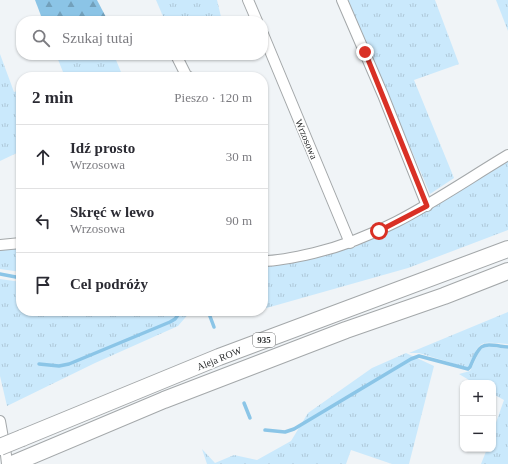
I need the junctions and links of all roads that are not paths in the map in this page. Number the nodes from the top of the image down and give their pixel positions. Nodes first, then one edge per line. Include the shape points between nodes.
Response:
1 (248, 0) edge
2 (342, 0) edge
3 (255, 16) edge
4 (268, 46) edge
5 (178, 60) edge
6 (184, 72) edge
7 (508, 155) edge
8 (427, 206) junction
9 (350, 243) junction
10 (16, 244) edge
11 (0, 245) edge
12 (508, 249) edge
13 (268, 259) edge
14 (508, 271) edge
15 (0, 421) edge
16 (0, 447) edge
17 (18, 461) edge
18 (6, 464) edge

1 - 3 street
2 - 8 street
4 - 9 street, Wrzosowa
5 - 6 street
7 - 8 street
8 - 9 street
9 - 13 street via 302,256
10 - 11 street
12 - 16 main road, Aleja ROW / 935, bridge via 219,357
14 - 17 main road, Aleja ROW / 935 via 164,400
15 - 18 street

